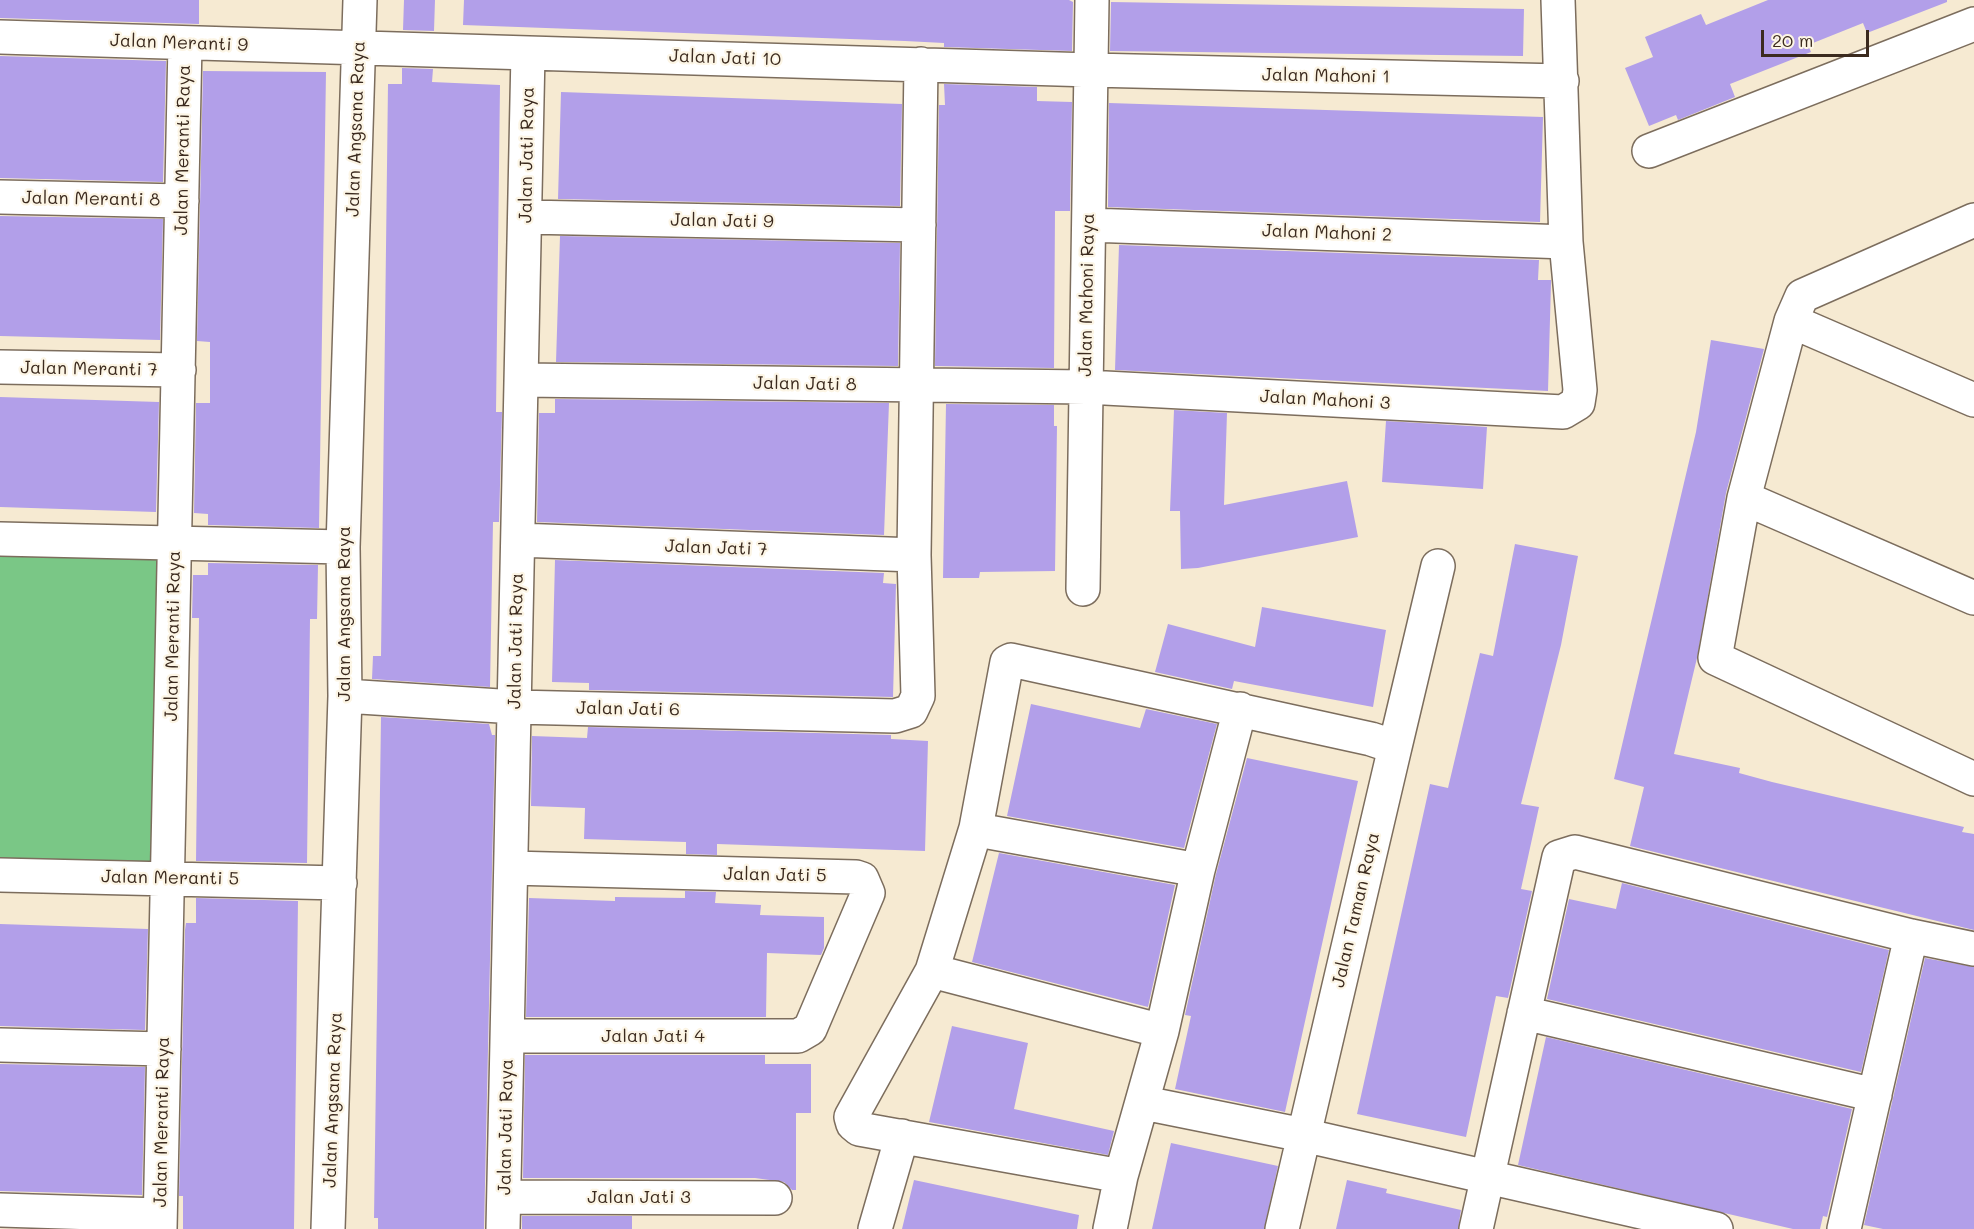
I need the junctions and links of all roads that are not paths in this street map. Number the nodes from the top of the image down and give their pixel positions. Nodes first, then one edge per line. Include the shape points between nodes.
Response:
1 (360, 0) edge
2 (1092, 0) edge
3 (1558, 0) edge
4 (1974, 24) edge
5 (0, 37) edge
6 (185, 43) junction
7 (358, 48) junction
8 (528, 53) junction
9 (921, 64) junction
10 (1091, 70) junction
11 (1562, 81) junction
12 (1649, 151) dead end
13 (0, 197) edge
14 (182, 201) junction
15 (525, 217) junction
16 (1974, 220) edge
17 (919, 225) junction
18 (1089, 225) junction
19 (1566, 242) junction
20 (1791, 321) junction
21 (0, 367) edge
22 (178, 370) junction
23 (523, 380) junction
24 (916, 386) junction
25 (1086, 387) junction
26 (1968, 393) edge
27 (1743, 498) junction
28 (0, 539) edge
29 (518, 540) junction
30 (174, 545) junction
31 (343, 547) junction
32 (914, 555) junction
33 (1438, 566) dead end
34 (1083, 590) dead end
35 (1974, 598) edge
36 (345, 696) junction
37 (515, 707) junction
38 (1240, 709) junction
39 (1395, 747) junction
40 (1974, 778) edge
41 (976, 828) junction
42 (511, 868) junction
43 (1198, 870) junction
44 (0, 875) edge
45 (168, 878) junction
46 (340, 883) junction
47 (1911, 936) junction
48 (1974, 949) edge
49 (932, 971) junction
50 (1524, 1012) junction
51 (1162, 1031) junction
52 (508, 1036) junction
53 (798, 1036) joint
54 (0, 1045) edge
55 (164, 1049) junction
56 (1875, 1095) junction
57 (1143, 1103) junction
58 (1303, 1135) junction
59 (902, 1136) junction
60 (1121, 1176) junction
61 (1488, 1177) junction
62 (504, 1197) junction
63 (775, 1198) dead end
64 (0, 1210) edge
65 (160, 1222) edge
66 (328, 1229) edge
67 (503, 1229) edge
68 (875, 1229) edge
69 (1110, 1229) edge
70 (1282, 1229) edge
71 (1476, 1229) edge
72 (1716, 1229) edge
73 (1844, 1229) edge

1 - 7 street, Jalan Angsana Raya
2 - 10 street, Jalan Mahoni Raya
3 - 11 street
4 - 12 street
5 - 6 street, Jalan Meranti 9
6 - 7 street, Jalan Meranti 9
6 - 14 street, Jalan Meranti Raya
7 - 8 street, Jalan Jati 10
7 - 31 street, Jalan Angsana Raya
8 - 9 street, Jalan Jati 10
8 - 15 street, Jalan Jati Raya
9 - 10 street, Jalan Jati 10
9 - 17 street
10 - 11 street, Jalan Mahoni 1
10 - 18 street, Jalan Mahoni Raya
11 - 19 street
13 - 14 street, Jalan Meranti 8
14 - 22 street, Jalan Meranti Raya
15 - 17 street, Jalan Jati 9
15 - 23 street, Jalan Jati Raya
16 - 20 street via 1802,296
17 - 24 street
18 - 19 street, Jalan Mahoni 2
18 - 25 street, Jalan Mahoni Raya
19 - 25 street, Jalan Mahoni 3 via 1580,390 1578,403 1563,412
20 - 26 street
20 - 27 street
21 - 22 street, Jalan Meranti 7
22 - 30 street, Jalan Meranti Raya
23 - 24 street, Jalan Jati 8
23 - 29 street, Jalan Jati Raya
24 - 25 street, Jalan Jati 8
24 - 32 street
25 - 34 street, Jalan Mahoni Raya
27 - 35 street
27 - 40 street via 1715,658
28 - 30 street
29 - 32 street, Jalan Jati 7
29 - 37 street, Jalan Jati Raya
30 - 31 street
30 - 45 street, Jalan Meranti Raya
31 - 36 street, Jalan Angsana Raya
32 - 37 street, Jalan Jati 6 via 918,696 911,711 895,716
33 - 39 street, Jalan Taman Raya
36 - 37 street, Jalan Jati 6
36 - 46 street, Jalan Angsana Raya
37 - 42 street, Jalan Jati Raya
38 - 39 street
38 - 41 street via 1011,660 1007,662
38 - 43 street
39 - 58 street, Jalan Taman Raya
41 - 43 street
41 - 49 street
42 - 52 street, Jalan Jati Raya
42 - 53 street, Jalan Jati 5 via 862,879 867,898 810,1029
43 - 51 street
44 - 45 street, Jalan Meranti 5
45 - 46 street, Jalan Meranti 5
45 - 55 street, Jalan Meranti Raya
46 - 66 street, Jalan Angsana Raya
47 - 48 street
47 - 50 street via 1575,852 1559,856
47 - 56 street
49 - 51 street
49 - 59 street via 851,1117 859,1129
50 - 56 street
50 - 61 street
51 - 57 street
52 - 53 street, Jalan Jati 4
52 - 62 street, Jalan Jati Raya
54 - 55 street
55 - 65 street, Jalan Meranti Raya
56 - 73 street
57 - 58 street
57 - 60 street
58 - 61 street
58 - 70 street, Jalan Taman Raya
59 - 60 street
59 - 68 street
60 - 69 street
61 - 71 street
61 - 72 street
62 - 63 street, Jalan Jati 3
62 - 67 street, Jalan Jati Raya
64 - 65 street

